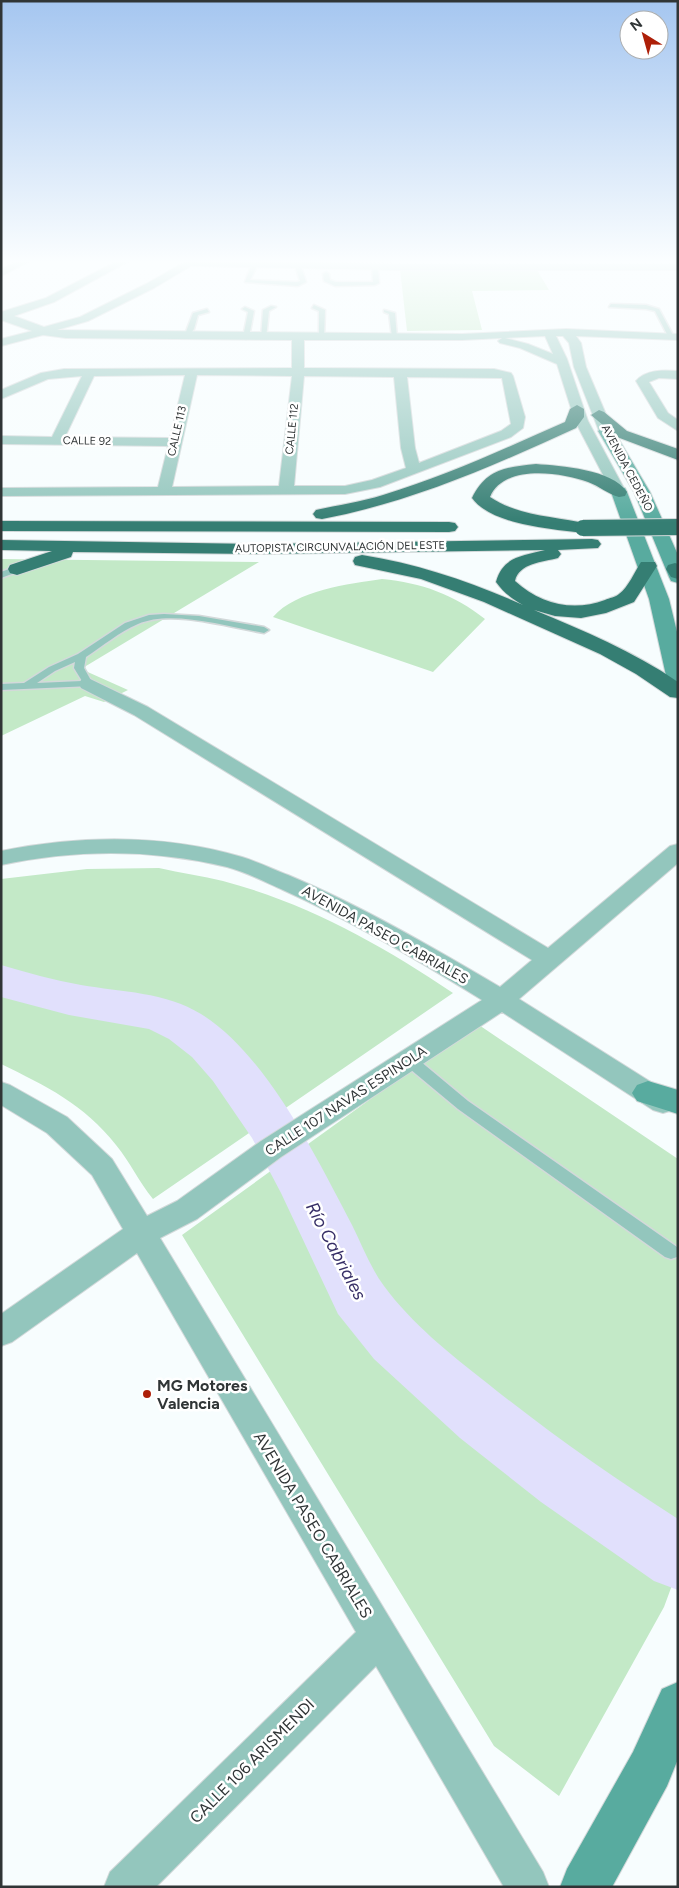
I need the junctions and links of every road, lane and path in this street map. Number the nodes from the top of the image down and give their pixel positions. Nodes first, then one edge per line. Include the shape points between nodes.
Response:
1 (298, 347) edge
2 (527, 347) edge
3 (557, 347) edge
4 (576, 347) edge
5 (589, 354) dead end
6 (560, 361) junction
7 (580, 367) junction
8 (192, 371) junction
9 (90, 372) junction
10 (298, 373) junction
11 (400, 373) junction
12 (678, 375) edge
13 (1, 395) edge
14 (577, 409) junction
15 (603, 423) junction
16 (678, 427) edge
17 (586, 431) junction
18 (558, 432) junction
19 (1, 440) edge
20 (57, 440) junction
21 (174, 442) junction
22 (678, 455) edge
23 (414, 470) junction
24 (164, 491) junction
25 (1, 492) edge
26 (286, 492) junction
27 (619, 492) junction
28 (1, 526) edge
29 (86, 526) junction
30 (678, 527) edge
31 (463, 528) dead end
32 (493, 528) dead end
33 (587, 536) junction
34 (678, 545) edge
35 (4, 546) edge
36 (96, 547) junction
37 (262, 549) junction
38 (648, 566) junction
39 (9, 572) edge
40 (677, 573) edge
41 (264, 630) dead end
42 (81, 656) junction
43 (678, 680) edge
44 (88, 684) junction
45 (26, 686) junction
46 (1, 687) edge
47 (678, 692) edge
48 (678, 851) edge
49 (1, 858) edge
50 (548, 959) junction
51 (501, 1000) junction
52 (409, 1060) junction
53 (1, 1092) edge
54 (648, 1093) junction
55 (678, 1102) edge
56 (678, 1112) edge
57 (140, 1234) junction
58 (671, 1252) dead end
59 (1, 1332) edge
60 (379, 1636) junction
61 (678, 1705) edge
62 (125, 1887) edge
63 (528, 1887) edge
64 (585, 1887) edge

1 - 10 street, CALLE 112
2 - 6 street
3 - 6 street, AVENIDA CEDEÑO
4 - 7 street, AVENIDA CEDEÑO
5 - 7 street
6 - 14 street, AVENIDA CEDEÑO
7 - 15 street, AVENIDA CEDEÑO
8 - 9 street
8 - 10 street
8 - 21 street, CALLE 113
9 - 13 street via 45,376
9 - 20 street
10 - 11 street
10 - 26 street, CALLE 112
11 - 23 street via 408,448
11 - 23 street via 494,373 507,376 518,417 518,425 506,434
12 - 16 street via 656,375 642,381 663,415
14 - 17 street, AVENIDA CEDEÑO
14 - 18 highway via 572,425
15 - 17 highway
15 - 22 highway via 622,434
15 - 40 main road, AVENIDA CEDEÑO via 642,492
17 - 18 highway
17 - 27 street, AVENIDA CEDEÑO
18 - 29 highway via 449,479 353,509 304,516
19 - 20 street, CALLE 92
20 - 21 street, CALLE 92
21 - 24 street, CALLE 113
23 - 26 street via 375,484 345,490
24 - 25 street
24 - 26 street
27 - 33 highway via 592,478 534,469 491,479 482,489 481,498 512,516
27 - 38 main road
28 - 29 highway, AUTOPISTA CIRCUNVALACIÓN DEL ESTE
29 - 31 highway, AUTOPISTA CIRCUNVALACIÓN DEL ESTE
30 - 33 highway, AUTOPISTA CIRCUNVALACIÓN DEL ESTE, bridge
32 - 33 highway, AUTOPISTA CIRCUNVALACIÓN DEL ESTE
33 - 34 highway, AUTOPISTA CIRCUNVALACIÓN DEL ESTE
33 - 37 highway, AUTOPISTA CIRCUNVALACIÓN DEL ESTE
33 - 38 highway via 519,563 508,571 505,582 519,596 536,604 555,610 580,612 599,609 627,598
35 - 36 highway, AUTOPISTA CIRCUNVALACIÓN DEL ESTE
35 - 39 highway via 25,555 26,560
36 - 37 highway, AUTOPISTA CIRCUNVALACIÓN DEL ESTE
36 - 39 highway via 60,554
37 - 47 highway via 394,564 449,580 626,657
38 - 43 main road
41 - 42 lane via 176,617 152,617 136,621
42 - 44 lane via 79,668
42 - 45 lane
44 - 45 lane
44 - 50 street via 141,711
45 - 46 lane
48 - 50 street, CALLE 107 NAVAS ESPINOLA
49 - 51 street, AVENIDA PASEO CABRIALES via 68,848 113,846 172,850 231,861 303,889 397,938
50 - 51 street, CALLE 107 NAVAS ESPINOLA
51 - 52 street, CALLE 107 NAVAS ESPINOLA
51 - 54 street, AVENIDA PASEO CABRIALES
52 - 57 street, CALLE 107 NAVAS ESPINOLA via 271,1149 187,1210
52 - 58 lane via 463,1105
53 - 57 street, AVENIDA PASEO CABRIALES via 57,1125 102,1167
54 - 55 main road
54 - 56 street, AVENIDA PASEO CABRIALES
57 - 59 street, CALLE 107 NAVAS ESPINOLA
57 - 60 street, AVENIDA PASEO CABRIALES
60 - 62 street, CALLE 106 ARISMENDI
60 - 63 street, AVENIDA PASEO CABRIALES
61 - 64 main road via 650,1769

